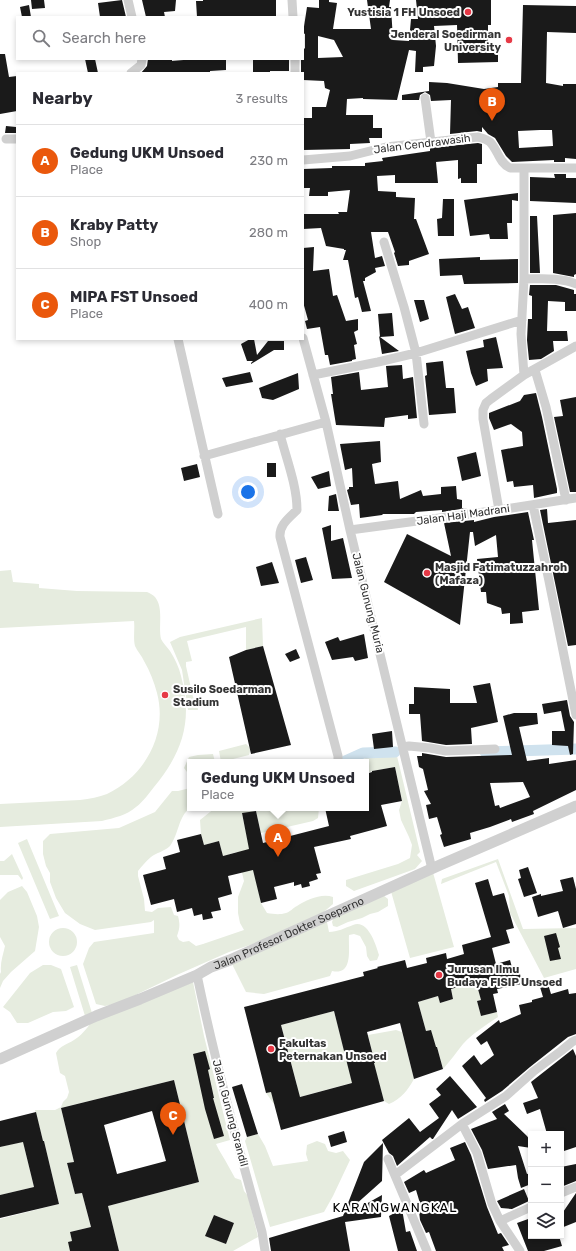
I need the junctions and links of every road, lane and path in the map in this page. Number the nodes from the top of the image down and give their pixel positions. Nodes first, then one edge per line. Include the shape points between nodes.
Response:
1 (128, 0) edge
2 (292, 0) edge
3 (132, 16) edge
4 (292, 16) edge
5 (142, 60) edge
6 (295, 60) edge
7 (132, 72) edge
8 (295, 72) edge
9 (425, 98) dead end
10 (16, 139) edge
11 (6, 140) dead end
12 (431, 142) junction
13 (304, 160) edge
14 (576, 168) edge
15 (524, 169) junction
16 (384, 242) dead end
17 (524, 279) junction
18 (576, 284) edge
19 (522, 320) junction
20 (178, 340) edge
21 (304, 340) edge
22 (576, 346) edge
23 (416, 353) junction
24 (535, 370) junction
25 (524, 375) junction
26 (313, 376) junction
27 (326, 422) junction
28 (424, 424) dead end
29 (280, 434) junction
30 (204, 456) junction
31 (576, 498) edge
32 (566, 500) junction
33 (532, 505) junction
34 (499, 510) junction
35 (218, 514) dead end
36 (350, 530) junction
37 (576, 715) edge
38 (403, 747) junction
39 (495, 749) dead end
40 (338, 759) edge
41 (576, 806) edge
42 (432, 869) junction
43 (196, 975) junction
44 (576, 1040) edge
45 (0, 1059) edge
46 (462, 1124) junction
47 (388, 1159) dead end
48 (395, 1175) junction
49 (576, 1187) edge
50 (564, 1192) edge
51 (528, 1208) edge
52 (500, 1221) junction
53 (264, 1251) edge
54 (427, 1251) edge
55 (520, 1251) edge

1 - 3 street
2 - 4 street
5 - 7 street via 141,65
6 - 8 street
9 - 12 street
10 - 11 street
12 - 13 street, Jalan Cendrawasih via 376,149 350,156
12 - 15 street, Jalan Cendrawasih via 478,137 485,139 490,142 506,166
14 - 15 street, Jalan Cendrawasih
15 - 17 street
16 - 23 street
17 - 18 street via 568,280
17 - 19 street
19 - 23 street
19 - 25 street
20 - 30 street
21 - 26 street, Jalan Gunung Muria
22 - 24 street
23 - 26 street
23 - 28 street
24 - 25 street
24 - 32 street via 546,407
25 - 34 street via 486,403 483,410
26 - 27 street, Jalan Gunung Muria
27 - 29 street
27 - 36 street, Jalan Gunung Muria
29 - 30 street
29 - 40 street via 297,501 297,510 283,525 280,537
30 - 35 street
31 - 32 street, Jalan Haji Madrani
32 - 33 street, Jalan Haji Madrani
33 - 34 street, Jalan Haji Madrani
33 - 37 street
34 - 36 street, Jalan Haji Madrani
36 - 38 street, Jalan Gunung Muria
38 - 39 street via 446,751
38 - 42 street, Jalan Gunung Muria
41 - 42 street, Jalan Profesor Dokter Soeparno
42 - 43 street, Jalan Profesor Dokter Soeparno
43 - 45 street, Jalan Profesor Dokter Soeparno
43 - 53 street, Jalan Gunung Srandil via 226,1102 262,1232
44 - 46 street via 534,1071 506,1096
46 - 48 street
46 - 52 street via 477,1153 492,1204
47 - 48 street
48 - 54 street
49 - 50 street
51 - 52 street
52 - 55 street

